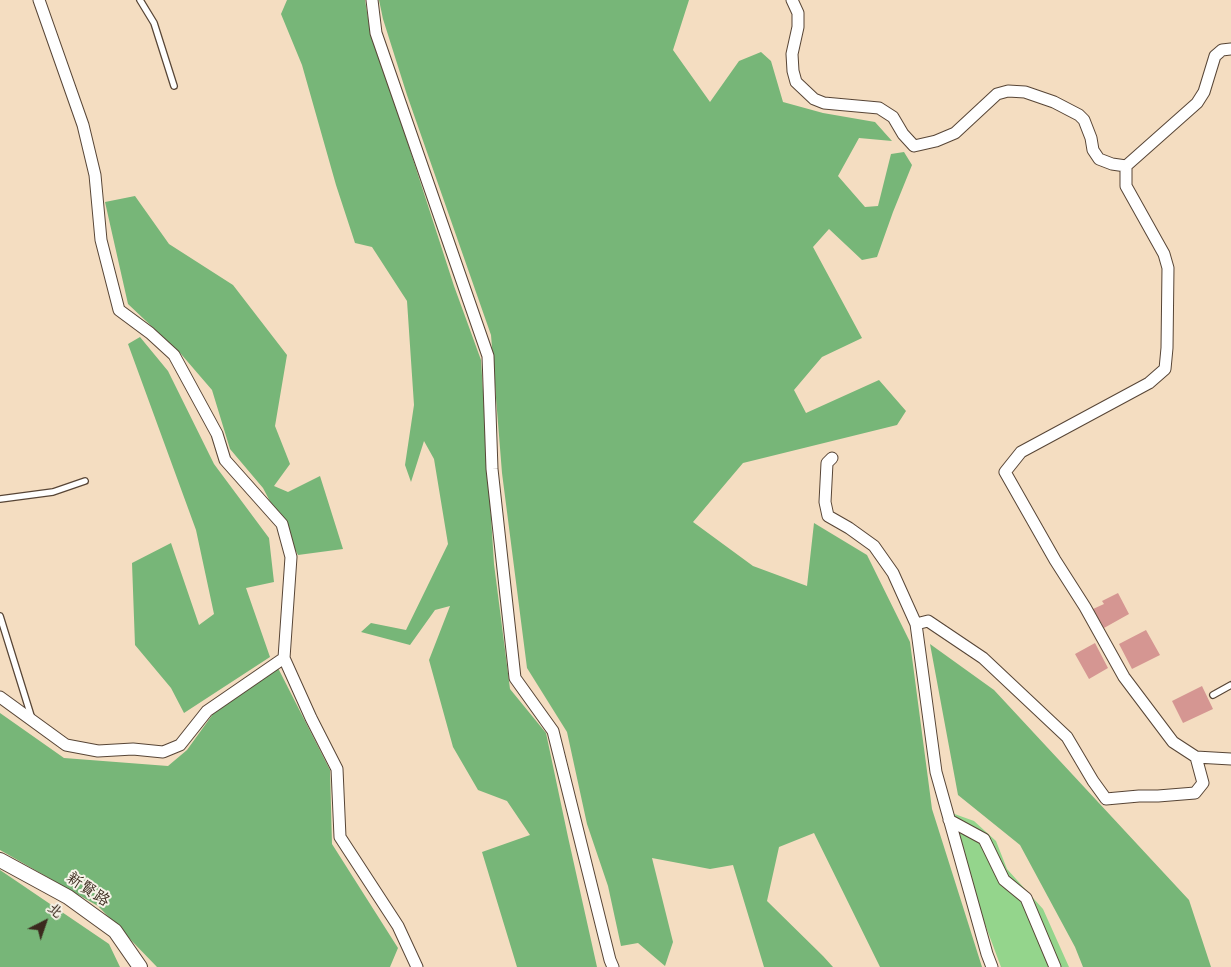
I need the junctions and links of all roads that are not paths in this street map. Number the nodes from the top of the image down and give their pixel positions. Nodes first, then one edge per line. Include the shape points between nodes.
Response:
1 (39, 0) edge
2 (140, 0) edge
3 (372, 0) edge
4 (792, 0) edge
5 (1231, 49) edge
6 (174, 86) dead end
7 (1126, 166) junction
8 (832, 458) dead end
9 (85, 481) dead end
10 (0, 499) edge
11 (0, 616) edge
12 (916, 624) junction
13 (284, 658) junction
14 (1231, 685) edge
15 (1213, 695) dead end
16 (0, 696) edge
17 (32, 721) junction
18 (1196, 757) junction
19 (1231, 759) edge
20 (949, 820) junction
21 (0, 860) edge
22 (140, 967) edge
23 (417, 967) edge
24 (613, 967) edge
25 (992, 967) edge
26 (1055, 967) edge

1 - 13 street via 84,125 95,175 101,240 119,310 174,354 217,434 225,460 282,524 292,557
2 - 6 lane via 154,23
3 - 24 street via 376,33 488,356 492,469 515,678 552,731
4 - 7 street via 798,13 792,54 796,82 824,104 879,108 893,117 914,146 936,142 955,132 997,94 1025,92 1079,115 1099,159
5 - 7 street via 1222,50 1215,56 1204,92 1196,102
7 - 18 street via 1126,186 1164,254 1168,268 1165,369 1149,383 1022,452 1006,472 1124,677 1172,742
8 - 12 street via 828,463 825,492 828,516 874,546 893,573
9 - 10 lane via 53,492
11 - 17 lane
12 - 18 street via 928,621 983,658 1066,737 1106,799 1195,793 1203,783
12 - 20 street via 936,772
13 - 17 street via 207,711 180,745 163,752 98,750 66,745
13 - 23 street via 337,769 340,837 398,926
14 - 15 lane
16 - 17 street
18 - 19 street
20 - 25 street
20 - 26 street via 984,839 1004,880 1026,898
21 - 22 street, 新賢路 via 68,897 115,931

